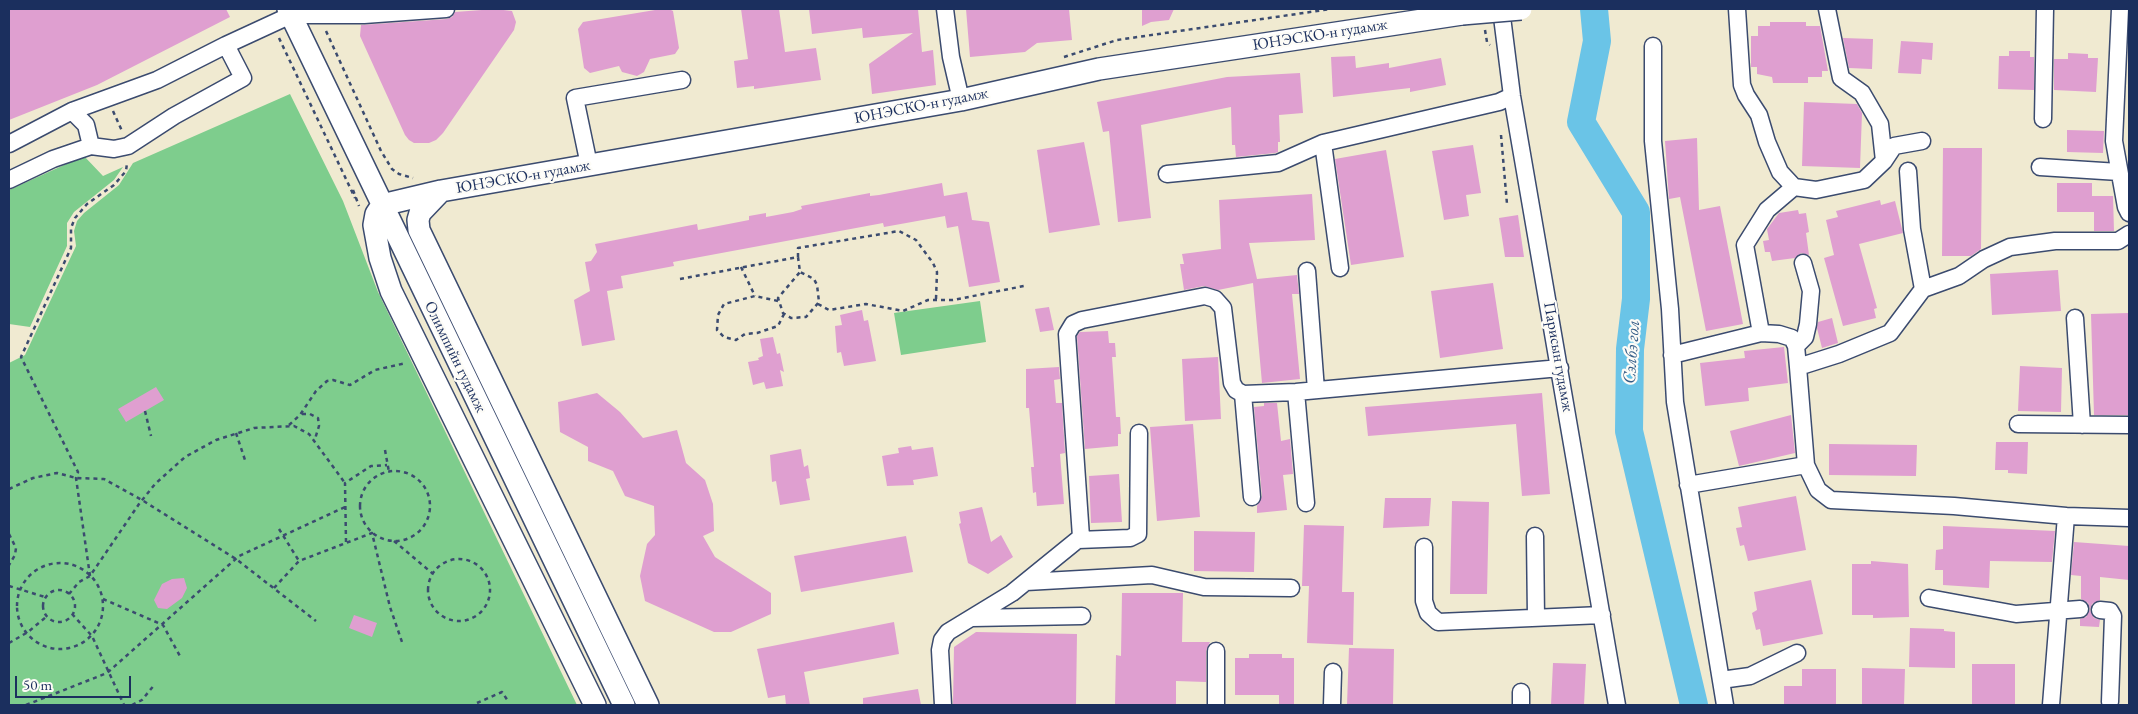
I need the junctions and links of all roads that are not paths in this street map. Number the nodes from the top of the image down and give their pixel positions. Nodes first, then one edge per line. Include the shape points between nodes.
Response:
1 (446, 9) edge
2 (945, 9) edge
3 (1501, 9) edge
4 (1521, 9) edge
5 (1737, 9) edge
6 (1827, 9) edge
7 (2045, 9) edge
8 (2120, 9) edge
9 (290, 12) edge
10 (226, 44) junction
11 (1653, 46) dead end
12 (682, 80) dead end
13 (1512, 96) junction
14 (961, 100) junction
15 (72, 111) junction
16 (2123, 111) edge
17 (2043, 119) dead end
18 (1922, 141) dead end
19 (1323, 143) junction
20 (9, 144) edge
21 (91, 146) junction
22 (1884, 160) junction
23 (589, 165) junction
24 (2040, 167) dead end
25 (1908, 171) dead end
26 (2119, 172) junction
27 (1167, 174) dead end
28 (9, 180) edge
29 (1794, 187) junction
30 (441, 191) junction
31 (382, 205) junction
32 (2129, 213) edge
33 (2129, 234) edge
34 (1804, 263) dead end
35 (1340, 268) dead end
36 (1307, 271) dead end
37 (1923, 289) junction
38 (2075, 318) dead end
39 (1761, 333) junction
40 (1796, 346) junction
41 (1672, 355) junction
42 (1798, 366) junction
43 (1560, 368) junction
44 (1316, 390) junction
45 (1296, 392) junction
46 (1243, 394) junction
47 (2018, 424) dead end
48 (2082, 425) junction
49 (2129, 425) edge
50 (1138, 433) dead end
51 (1806, 466) junction
52 (1688, 485) junction
53 (1252, 497) dead end
54 (1306, 503) dead end
55 (2066, 516) junction
56 (2129, 518) edge
57 (1535, 536) dead end
58 (1078, 540) junction
59 (1424, 547) dead end
60 (1026, 582) junction
61 (1291, 588) dead end
62 (1929, 598) dead end
63 (2080, 609) dead end
64 (2100, 610) dead end
65 (2059, 611) junction
66 (1602, 615) junction
67 (1082, 616) dead end
68 (972, 618) junction
69 (1536, 618) junction
70 (1216, 651) dead end
71 (1797, 653) dead end
72 (1333, 672) dead end
73 (1721, 680) junction
74 (2110, 702) dead end
75 (595, 705) edge
76 (624, 705) edge
77 (648, 705) edge
78 (942, 705) edge
79 (1216, 705) edge
80 (1332, 705) edge
81 (1617, 705) edge
82 (1725, 705) edge
83 (2051, 705) edge

1 - 9 street via 319,15
2 - 14 street
3 - 13 street, Парисын гудамж
4 - 14 main road, ЮНЭСКО-н гудамж, bridge via 1462,14 1099,69
5 - 29 street via 1742,85 1760,114 1767,142 1780,172
6 - 22 street via 1841,78 1862,93 1880,124
7 - 17 street
8 - 16 street
9 - 10 street via 272,25
9 - 31 main road, Олимпийн гудамж
10 - 15 street via 157,80
10 - 21 street via 243,78 128,146 114,149
11 - 41 street via 1653,141
12 - 23 street via 575,98
13 - 19 street
13 - 43 street, Парисын гудамж
14 - 23 main road, ЮНЭСКО-н гудамж
15 - 20 street
15 - 21 street via 86,125
16 - 26 street via 2114,141
18 - 22 street via 1894,146
19 - 27 street via 1278,163
19 - 35 street
21 - 28 street via 53,159
22 - 29 street via 1864,180 1816,190
23 - 30 main road, ЮНЭСКО-н гудамж
24 - 26 street
25 - 37 street via 1912,229
26 - 32 street
29 - 39 street via 1767,210 1745,244
30 - 31 main road, ЮНЭСКО-н гудамж
30 - 77 main road via 420,213 419,230
31 - 75 main road via 374,225 391,291
31 - 76 main road, Олимпийн гудамж
33 - 37 street via 2118,241 2055,241 2010,247 1959,276
34 - 40 street via 1811,290 1808,324 1805,336
36 - 44 street
37 - 42 street via 1890,333 1839,354
38 - 48 street
39 - 40 street via 1792,338
39 - 41 street
40 - 42 street
41 - 52 street via 1675,402
42 - 51 street
43 - 44 street
43 - 66 street, Парисын гудамж
44 - 45 street
45 - 46 street
45 - 54 street
46 - 53 street
46 - 58 street via 1232,383 1223,308 1215,298 1205,296 1073,324 1068,334 1081,531
47 - 48 street
48 - 49 street
50 - 58 street via 1138,534 1130,538
51 - 52 street
51 - 55 street via 1818,490 1831,500
52 - 73 street
55 - 56 street
55 - 65 street
57 - 69 street
58 - 60 street
59 - 69 street via 1424,601 1428,613 1438,622
60 - 61 street via 1152,575 1204,587
60 - 68 street
62 - 65 street via 2016,614
63 - 65 street
64 - 74 street via 2110,611 2113,616
65 - 83 street
66 - 69 street
66 - 81 street, Парисын гудамж
67 - 68 street
68 - 78 street via 948,632 942,640
70 - 79 street
71 - 73 street via 1750,676
72 - 80 street
73 - 82 street

